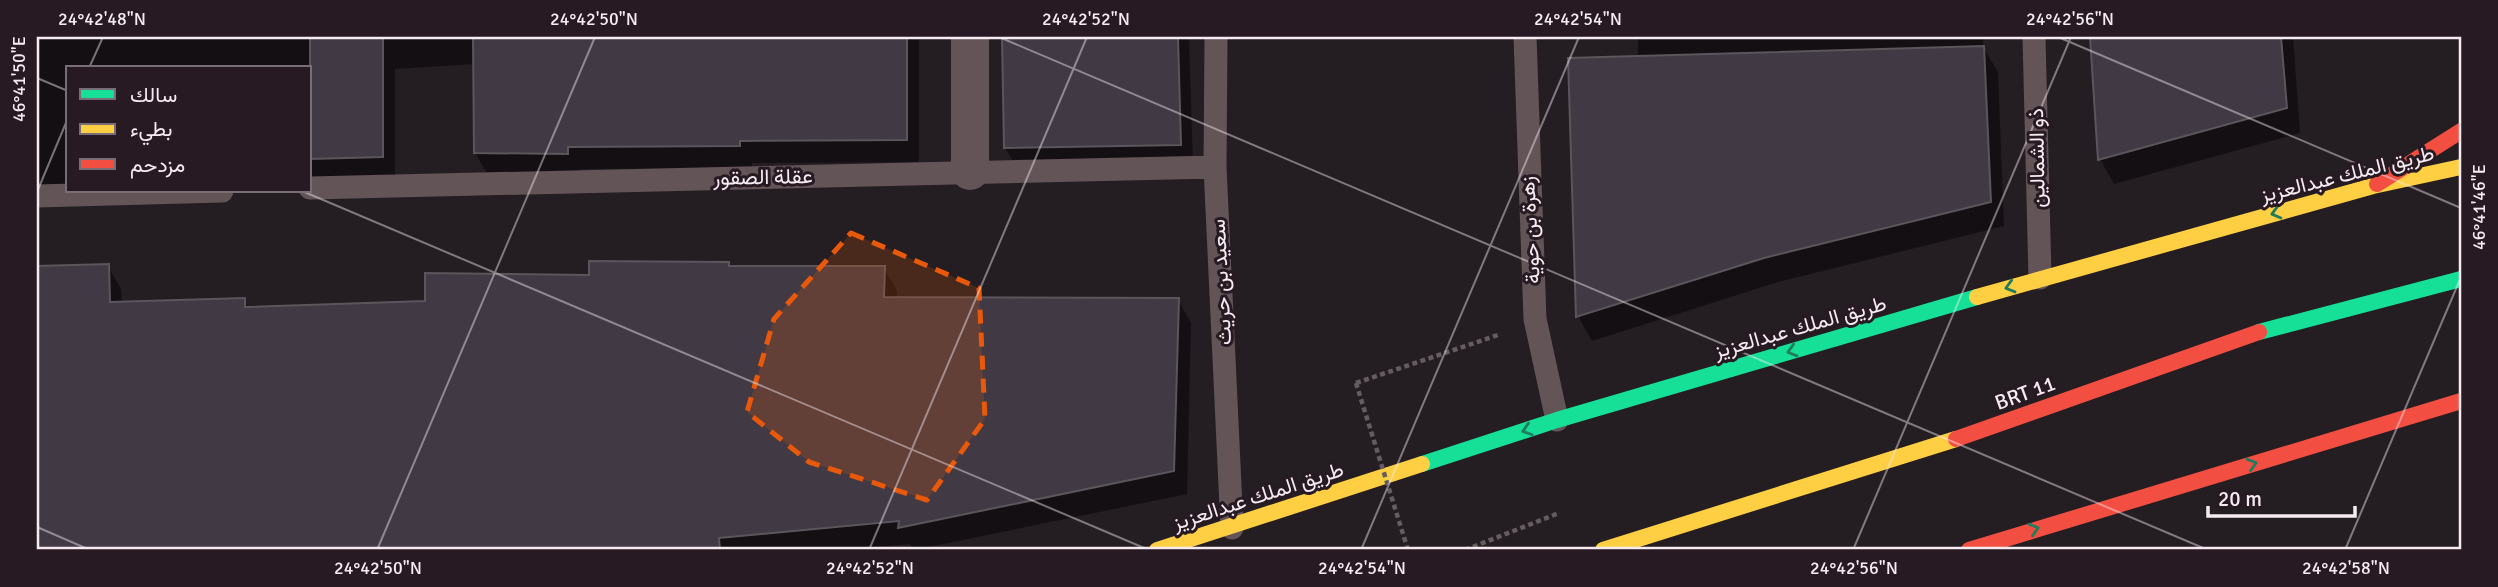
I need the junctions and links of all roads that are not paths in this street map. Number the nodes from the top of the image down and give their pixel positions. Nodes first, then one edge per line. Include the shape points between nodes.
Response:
1 (970, 37) edge
2 (1216, 37) edge
3 (1525, 37) edge
4 (2034, 37) edge
5 (2461, 131) edge
6 (1215, 167) junction
7 (2461, 167) edge
8 (970, 171) junction
9 (2373, 186) junction
10 (312, 188) edge
11 (185, 192) edge
12 (37, 196) edge
13 (2040, 278) junction
14 (2461, 279) edge
15 (2461, 401) edge
16 (1557, 420) junction
17 (1232, 528) junction
18 (1157, 550) edge
19 (1603, 550) edge
20 (1969, 550) edge

1 - 8 street
2 - 6 lane, سعيد بن حريث
3 - 16 lane, زهرة بن حوية via 1535,319
4 - 13 lane, ذو الشمالين
5 - 9 main road
6 - 8 lane, عقلة الصقور
6 - 17 lane, سعيد بن حريث
7 - 9 main road, طريق الملك عبدالعزيز
8 - 10 lane, عقلة الصقور
9 -> 13 main road, طريق الملك عبدالعزيز
11 - 12 lane
13 -> 16 main road, طريق الملك عبدالعزيز
14 - 19 main road, BRT 11 via 2273,327 1957,439
20 -> 15 main road
16 -> 17 main road, طريق الملك عبدالعزيز
17 - 18 main road, طريق الملك عبدالعزيز

